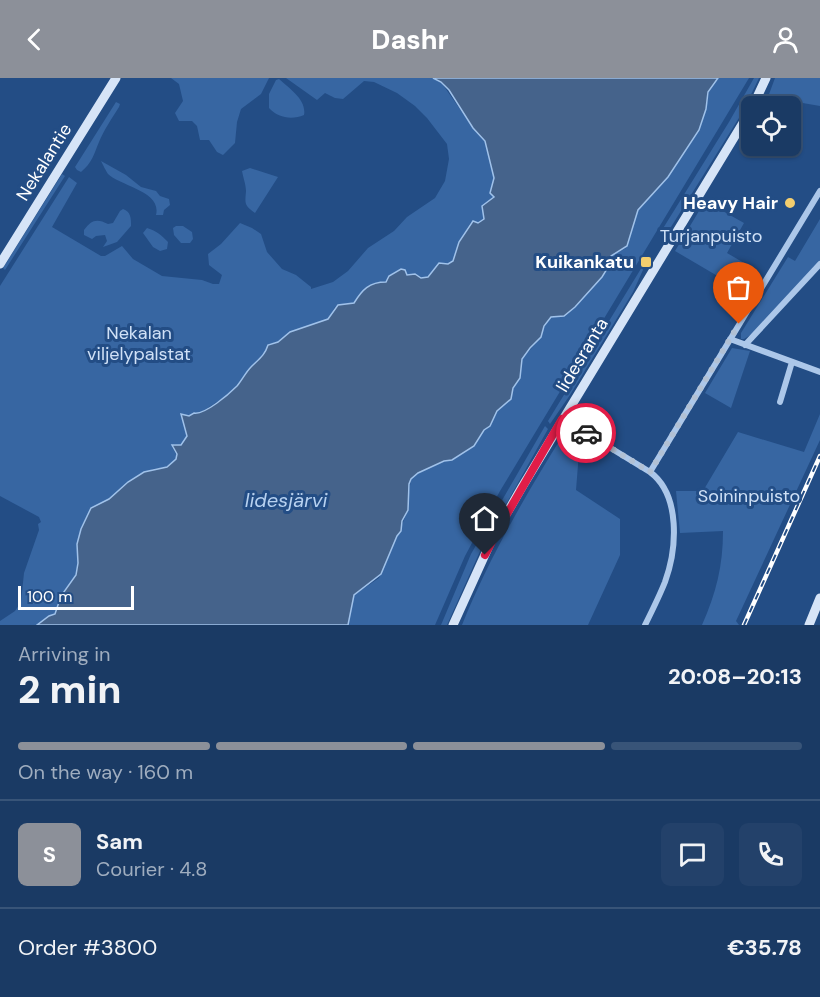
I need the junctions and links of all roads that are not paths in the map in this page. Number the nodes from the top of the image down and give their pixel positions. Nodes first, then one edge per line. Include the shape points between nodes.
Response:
1 (116, 78) edge
2 (766, 78) edge
3 (757, 96) edge
4 (741, 125) edge
5 (820, 191) edge
6 (0, 264) edge
7 (820, 264) edge
8 (730, 339) junction
9 (745, 345) junction
10 (792, 362) junction
11 (820, 372) edge
12 (780, 402) dead end
13 (562, 419) junction
14 (650, 472) junction
15 (820, 598) edge
16 (453, 625) edge
17 (645, 625) edge
18 (809, 625) edge

1 - 6 main road, Nekalantie
2 - 3 main road, Iidesranta
4 - 13 main road, Iidesranta
5 - 8 street
7 - 9 street
8 - 9 street
8 - 14 street
9 - 10 street
10 - 11 street
10 - 12 street
13 - 14 street
13 - 16 main road, Iidesranta via 493,537
14 - 17 street via 661,481 671,502 672,553 665,581
15 - 18 main road

